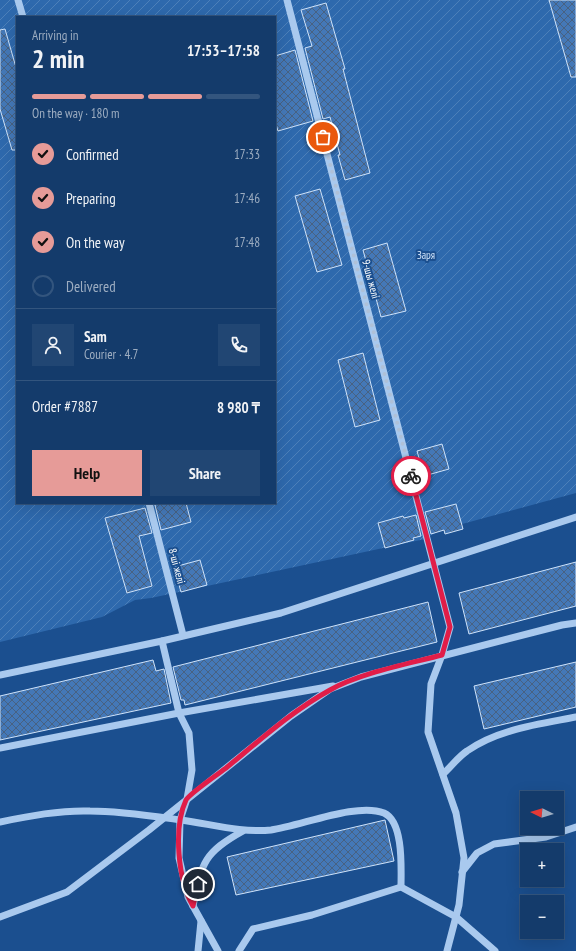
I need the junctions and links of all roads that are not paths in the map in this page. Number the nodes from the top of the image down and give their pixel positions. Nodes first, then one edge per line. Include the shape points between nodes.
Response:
1 (18, 0) edge
2 (288, 0) edge
3 (23, 16) edge
4 (149, 504) edge
5 (576, 517) edge
6 (434, 564) junction
7 (576, 623) edge
8 (183, 635) junction
9 (162, 641) junction
10 (442, 655) junction
11 (0, 675) edge
12 (345, 683) junction
13 (179, 713) junction
14 (576, 717) edge
15 (0, 748) edge
16 (442, 774) junction
17 (187, 799) junction
18 (162, 818) junction
19 (180, 820) junction
20 (0, 822) edge
21 (576, 827) edge
22 (243, 831) junction
23 (462, 872) junction
24 (401, 887) junction
25 (193, 906) junction
26 (456, 917) junction
27 (0, 918) edge
28 (201, 921) junction
29 (198, 951) edge
30 (218, 951) edge
31 (239, 951) edge
32 (447, 951) edge
33 (495, 951) edge

1 - 3 street
2 - 6 street, 9-шы желі
4 - 8 street, 8-ші желі
5 - 6 street
6 - 8 street via 281,613
6 - 10 street, 9-шы желі via 450,627
7 - 10 street
8 - 9 street
9 - 11 street
9 - 13 street
10 - 12 street
10 - 16 street, 9-шы желі via 431,684 428,732
12 - 13 street
12 - 17 street via 330,689 291,716
13 - 15 street
13 - 17 street via 189,733 192,770
14 - 16 street via 492,738 467,751
16 - 23 street, 9-шы желі via 456,813 464,858
17 - 18 street
17 - 19 street
18 - 19 street
18 - 20 street via 90,811 31,815
18 - 27 street via 67,892
19 - 22 street
19 - 25 street via 180,858 188,897
21 - 23 street via 546,838 494,844 477,853
22 - 24 street via 272,830 371,809 386,814 396,828 402,855
22 - 25 street via 211,852 200,873
23 - 26 street, 9-шы желі
24 - 26 street
24 - 31 street via 312,915 253,929
25 - 28 street
26 - 32 street, 9-шы желі
26 - 33 street
28 - 29 street
28 - 30 street

